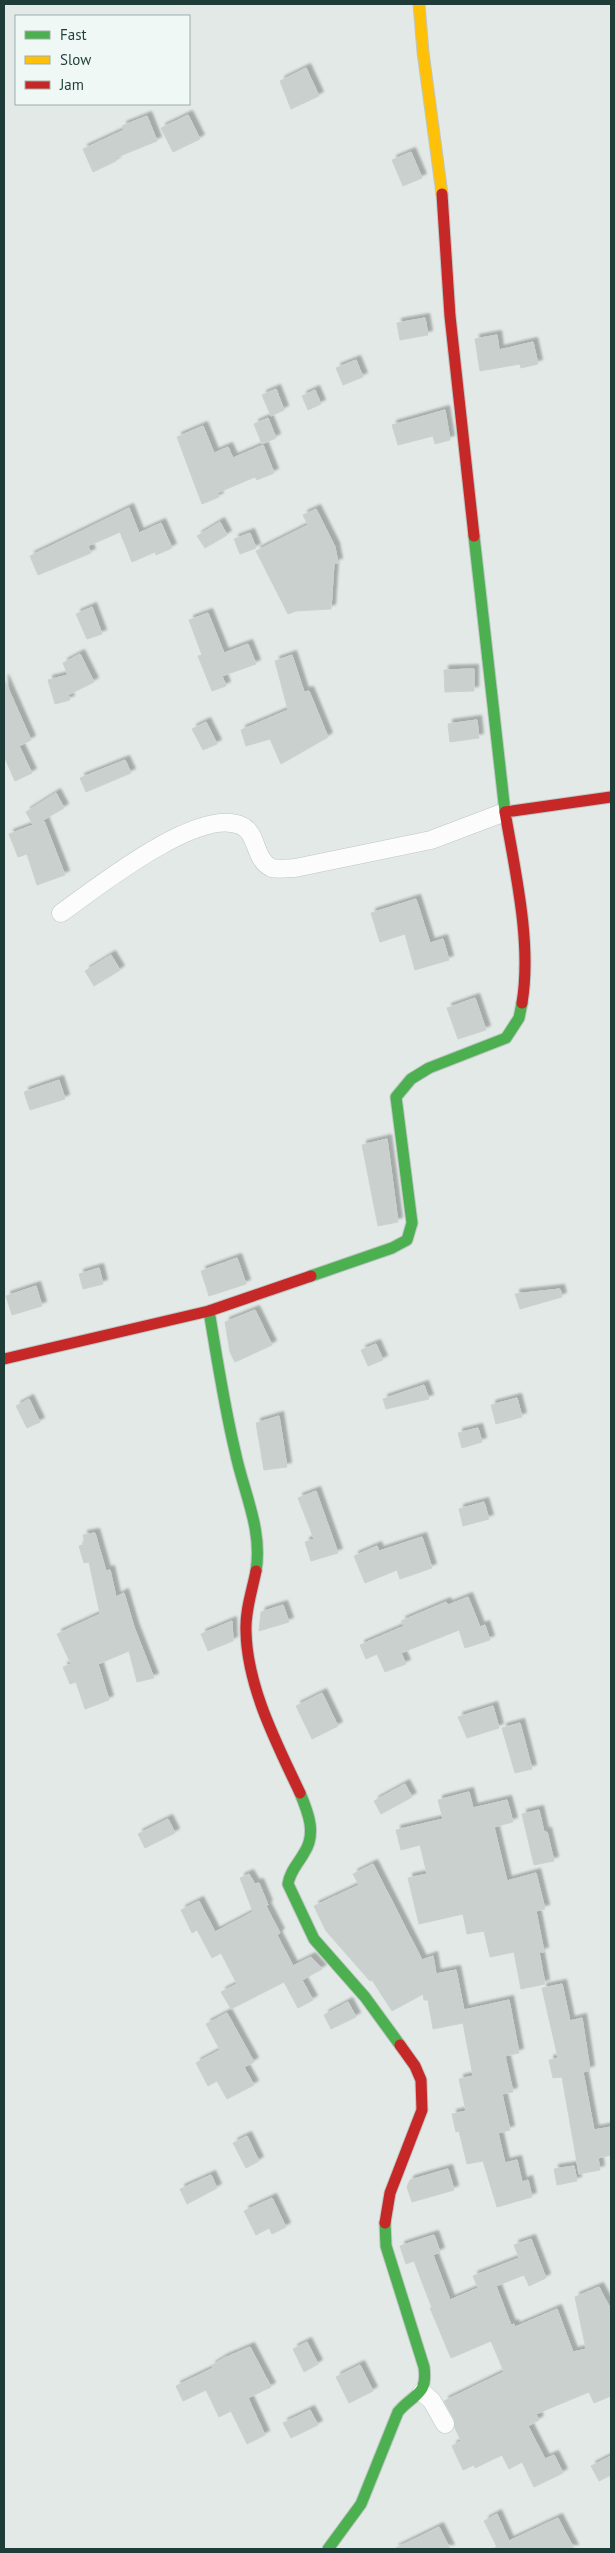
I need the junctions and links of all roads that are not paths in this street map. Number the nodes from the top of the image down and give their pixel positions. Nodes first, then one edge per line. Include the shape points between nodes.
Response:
1 (419, 4) edge
2 (611, 798) edge
3 (505, 812) junction
4 (61, 913) dead end
5 (209, 1311) junction
6 (4, 1359) edge
7 (422, 2392) junction
8 (445, 2424) dead end
9 (328, 2549) edge

1 - 3 street via 442,187 450,316
2 - 3 street
3 - 4 street via 431,840 296,868 272,868 264,861 248,830 242,826 207,825 151,850
3 - 5 street via 525,972 520,1020 509,1036 422,1071 405,1083 396,1097 412,1222 407,1240
5 - 6 street
5 - 7 street via 234,1450 258,1538 259,1567 245,1618 246,1643 273,1739 307,1813 311,1829 311,1841 303,1858 288,1876 288,1884 314,1939 365,1997 416,2066 421,2080 422,2110 390,2193 386,2246 424,2367 426,2382
7 - 8 street via 432,2401
7 - 9 street via 408,2400 398,2412 361,2504

